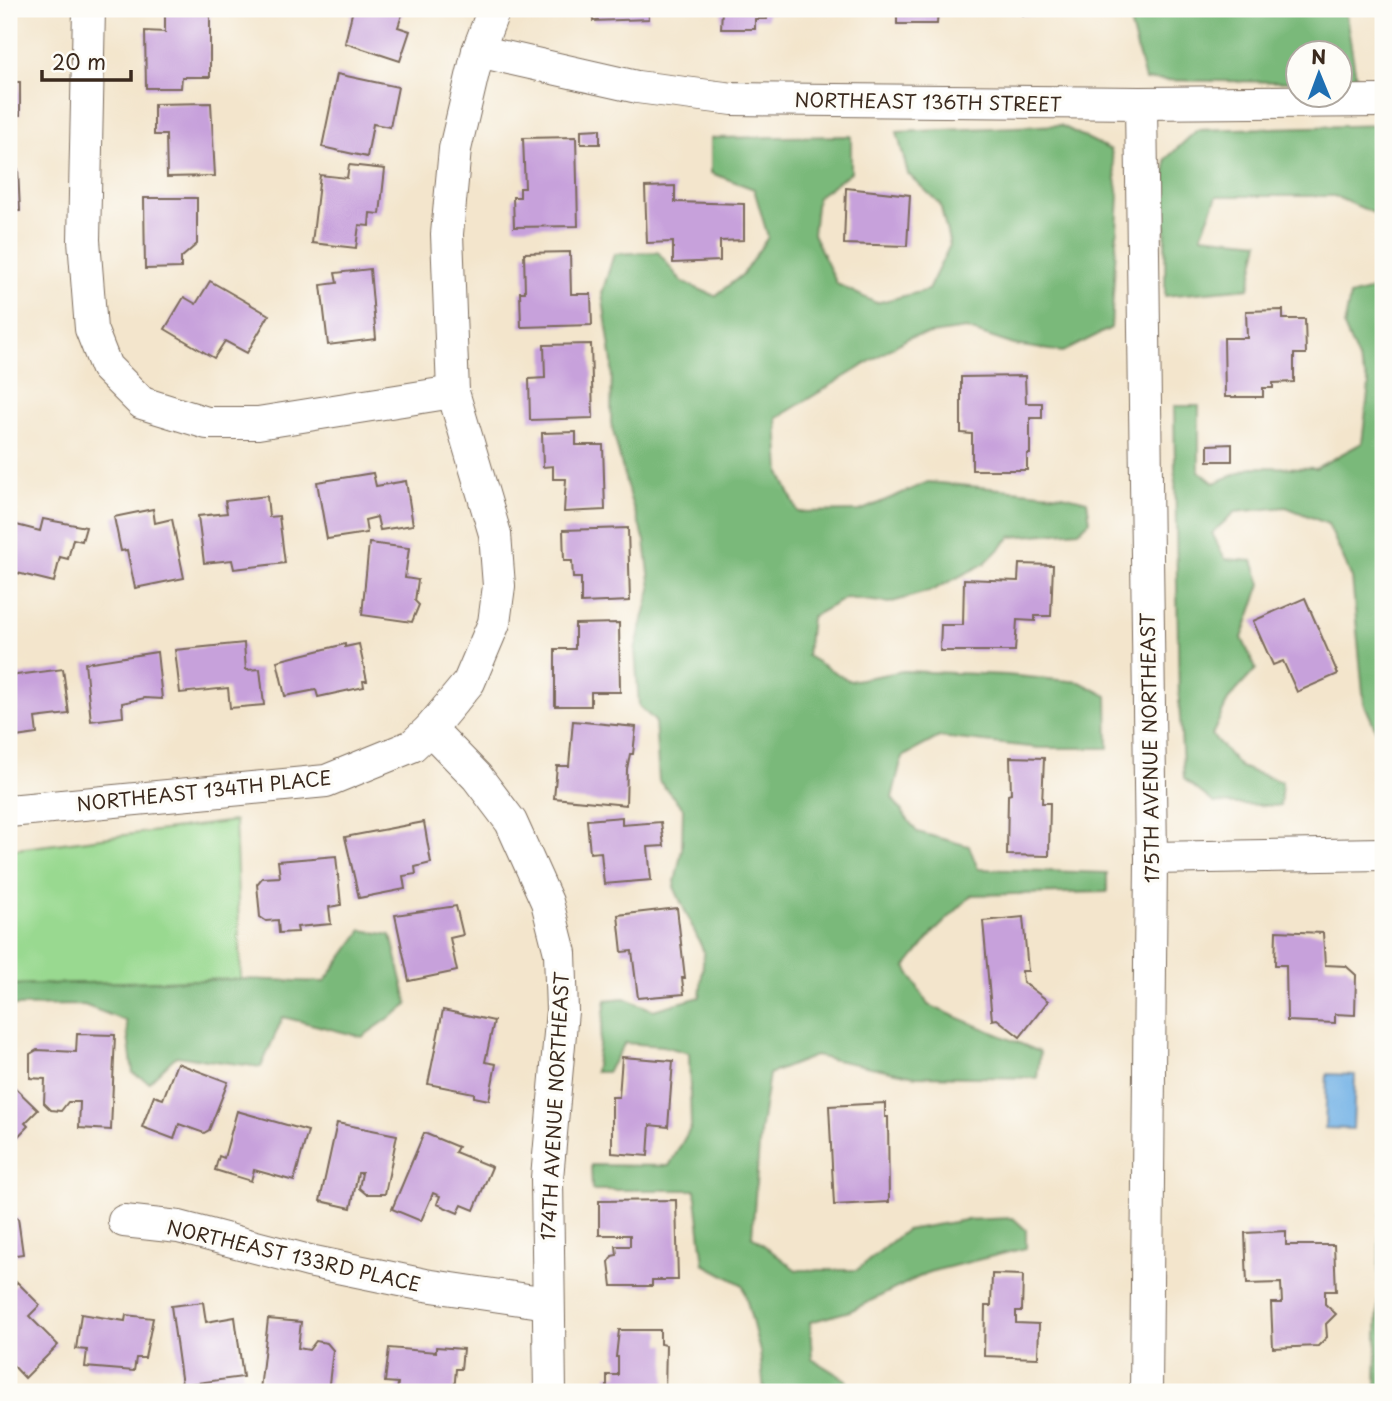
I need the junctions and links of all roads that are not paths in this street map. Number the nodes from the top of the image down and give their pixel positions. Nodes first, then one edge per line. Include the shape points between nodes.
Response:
1 (89, 9) edge
2 (494, 9) edge
3 (478, 51) junction
4 (1383, 101) edge
5 (1141, 103) junction
6 (453, 392) junction
7 (430, 729) junction
8 (9, 811) edge
9 (1383, 854) edge
10 (1150, 858) junction
11 (124, 1221) dead end
12 (548, 1303) junction
13 (550, 1392) edge
14 (1146, 1392) edge

1 - 6 street via 83,240 91,330 106,367 142,403 207,423 258,423
2 - 3 street
3 - 5 street, NORTHEAST 136TH STREET via 637,87 733,99
3 - 6 street via 455,149 447,234
4 - 5 street, NORTHEAST 136TH STREET
5 - 10 street, 175TH AVENUE NORTHEAST
6 - 7 street via 495,534 499,586 494,623 469,682
7 - 8 street, NORTHEAST 134TH PLACE via 412,746 326,780
7 - 12 street, 174TH AVENUE NORTHEAST via 477,777 512,822 548,902 560,953 562,1011 547,1178
9 - 10 street
10 - 14 street, 175TH AVENUE NORTHEAST
11 - 12 street, NORTHEAST 133RD PLACE via 179,1227 425,1285
12 - 13 street, 174TH AVENUE NORTHEAST

